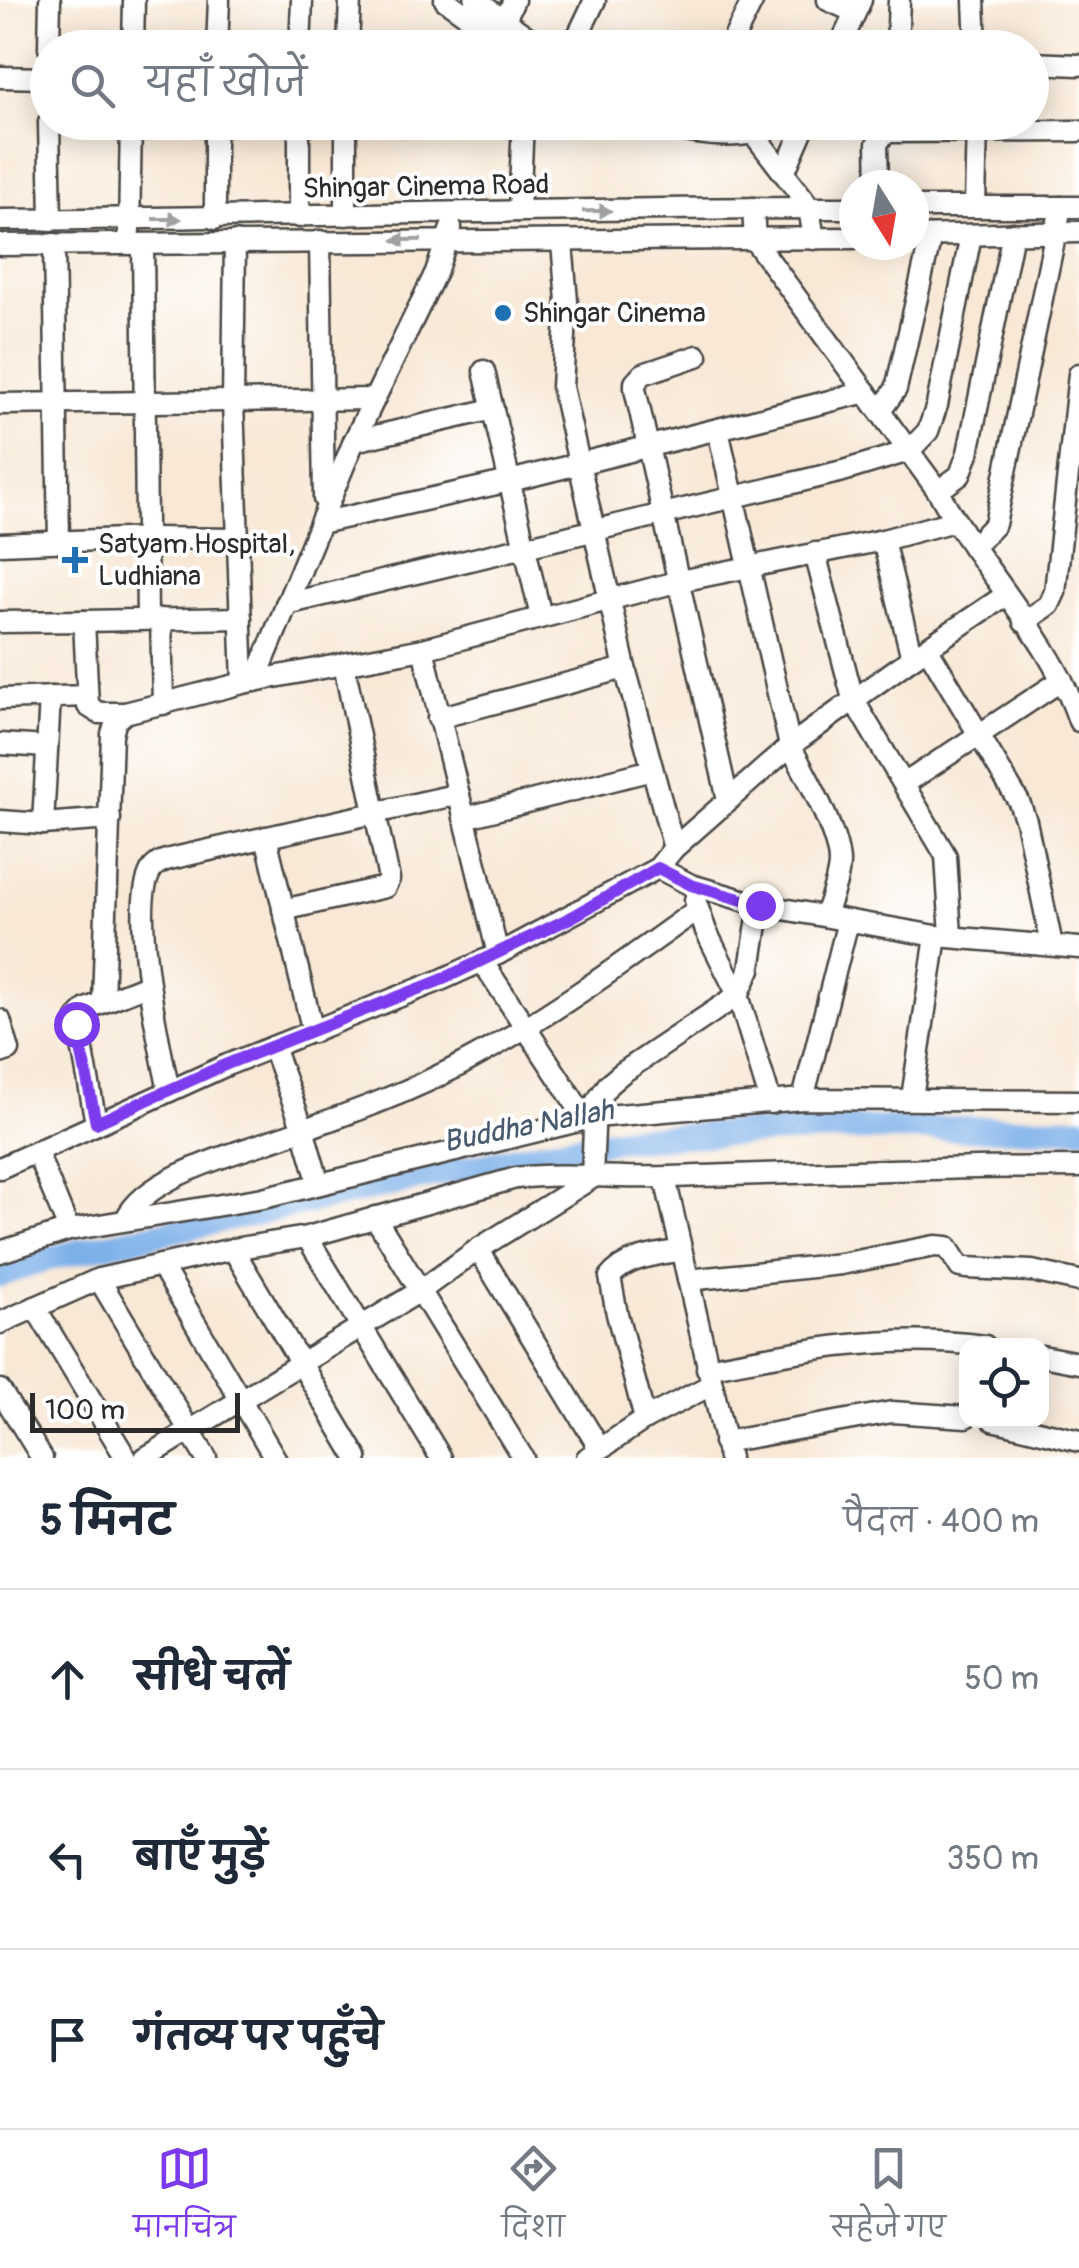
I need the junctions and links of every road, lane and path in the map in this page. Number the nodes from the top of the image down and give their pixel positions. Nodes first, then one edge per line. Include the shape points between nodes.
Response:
1 (50, 0) edge
2 (134, 0) edge
3 (219, 0) edge
4 (302, 0) edge
5 (350, 0) edge
6 (445, 0) edge
7 (475, 0) edge
8 (514, 0) edge
9 (595, 0) edge
10 (754, 0) edge
11 (828, 0) edge
12 (899, 0) edge
13 (974, 0) edge
14 (858, 6) edge
15 (505, 20) junction
16 (50, 30) edge
17 (133, 30) edge
18 (218, 30) edge
19 (301, 30) edge
20 (349, 30) edge
21 (488, 30) edge
22 (519, 30) edge
23 (581, 30) edge
24 (739, 30) edge
25 (847, 30) edge
26 (898, 30) edge
27 (975, 30) edge
28 (1049, 63) edge
29 (1079, 65) edge
30 (0, 77) edge
31 (30, 78) edge
32 (1049, 130) edge
33 (1079, 131) edge
34 (50, 140) edge
35 (131, 140) edge
36 (215, 140) edge
37 (299, 140) edge
38 (346, 140) edge
39 (522, 140) edge
40 (755, 140) edge
41 (798, 140) edge
42 (880, 140) edge
43 (977, 140) edge
44 (878, 170) edge
45 (784, 173) junction
46 (975, 206) junction
47 (929, 207) edge
48 (1070, 207) edge
49 (753, 208) junction
50 (809, 208) junction
51 (839, 208) edge
52 (453, 211) junction
53 (519, 211) junction
54 (346, 215) junction
55 (299, 216) junction
56 (129, 219) junction
57 (215, 219) junction
58 (0, 220) edge
59 (51, 220) junction
60 (1079, 232) edge
61 (1057, 233) junction
62 (1014, 234) junction
63 (972, 235) junction
64 (929, 236) edge
65 (839, 238) edge
66 (814, 239) junction
67 (449, 240) junction
68 (320, 241) junction
69 (755, 241) junction
70 (235, 242) junction
71 (562, 242) junction
72 (54, 244) junction
73 (136, 244) junction
74 (0, 245) edge
75 (917, 260) edge
76 (697, 356) dead end
77 (484, 371) dead end
78 (1079, 374) edge
79 (866, 392) junction
80 (374, 399) junction
81 (325, 400) junction
82 (57, 401) junction
83 (147, 402) junction
84 (233, 402) junction
85 (0, 404) edge
86 (886, 404) junction
87 (493, 409) junction
88 (718, 430) junction
89 (354, 441) junction
90 (916, 444) junction
91 (649, 447) junction
92 (579, 463) junction
93 (510, 481) junction
94 (947, 484) junction
95 (732, 498) junction
96 (662, 514) junction
97 (322, 518) junction
98 (954, 521) junction
99 (594, 530) junction
100 (148, 538) junction
101 (240, 539) junction
102 (982, 539) junction
103 (883, 540) junction
104 (59, 542) junction
105 (0, 544) edge
106 (524, 547) junction
107 (815, 553) junction
108 (748, 566) junction
109 (680, 581) junction
110 (1006, 595) junction
111 (609, 599) junction
112 (286, 604) junction
113 (1036, 614) junction
114 (541, 617) junction
115 (242, 618) junction
116 (154, 619) junction
117 (84, 621) junction
118 (0, 622) edge
119 (422, 649) junction
120 (920, 653) junction
121 (344, 665) junction
122 (625, 668) junction
123 (1062, 680) junction
124 (249, 682) junction
125 (86, 696) junction
126 (50, 697) junction
127 (853, 699) junction
128 (0, 700) edge
129 (163, 704) junction
130 (125, 713) junction
131 (438, 718) junction
132 (1079, 720) edge
133 (980, 733) junction
134 (0, 744) edge
135 (790, 746) junction
136 (47, 747) junction
137 (652, 770) junction
138 (904, 784) junction
139 (458, 794) junction
140 (728, 800) junction
141 (374, 813) junction
142 (464, 818) junction
143 (110, 819) junction
144 (0, 821) edge
145 (43, 824) junction
146 (266, 837) junction
147 (674, 848) junction
148 (658, 868) junction
149 (691, 885) junction
150 (760, 905) junction
151 (698, 909) junction
152 (283, 910) junction
153 (825, 916) junction
154 (848, 920) junction
155 (944, 936) junction
156 (1052, 945) junction
157 (1079, 948) edge
158 (490, 958) junction
159 (146, 985) junction
160 (738, 995) junction
161 (104, 1002) junction
162 (0, 1020) edge
163 (524, 1026) junction
164 (312, 1032) junction
165 (273, 1047) junction
166 (0, 1053) edge
167 (169, 1091) junction
168 (912, 1098) junction
169 (803, 1099) junction
170 (1079, 1101) edge
171 (771, 1103) junction
172 (592, 1120) junction
173 (96, 1123) junction
174 (304, 1129) junction
175 (36, 1153) junction
176 (1079, 1167) edge
177 (0, 1168) edge
178 (594, 1169) junction
179 (665, 1178) junction
180 (319, 1184) junction
181 (376, 1217) junction
182 (126, 1219) junction
183 (70, 1230) junction
184 (306, 1237) junction
185 (234, 1249) junction
186 (478, 1249) junction
187 (681, 1250) junction
188 (0, 1252) edge
189 (161, 1265) junction
190 (99, 1279) junction
191 (688, 1280) junction
192 (1079, 1281) edge
193 (420, 1291) junction
194 (35, 1307) junction
195 (0, 1323) edge
196 (361, 1327) junction
197 (959, 1343) edge
198 (1049, 1357) edge
199 (1079, 1363) edge
200 (300, 1365) junction
201 (709, 1377) junction
202 (0, 1390) edge
203 (241, 1400) junction
204 (959, 1417) edge
205 (645, 1419) junction
206 (1025, 1428) edge
207 (190, 1430) junction
208 (1077, 1441) edge
209 (726, 1450) edge
210 (594, 1454) edge
211 (42, 1458) edge
212 (126, 1458) edge
213 (145, 1458) edge
214 (206, 1458) edge
215 (275, 1458) edge
216 (357, 1458) edge
217 (441, 1458) edge
218 (524, 1458) edge

1 - 16 street
2 - 17 street
3 - 18 street
4 - 19 street
5 - 20 street
6 - 21 street
7 - 15 street
8 - 15 street
9 - 23 street
10 - 24 street
11 - 14 street
12 - 26 street
13 - 27 street
14 - 25 street
15 - 22 street
28 - 29 street
30 - 31 street
32 - 33 street
34 - 59 street
35 - 56 street
36 - 57 street
37 - 55 street
38 - 54 street
39 - 53 street
40 - 45 street
41 - 45 street
42 - 44 street
43 - 46 street
45 - 50 street
46 - 47 street
46 - 48 street
48 - 61 street
49 - 50 street, Shingar Cinema Road
53 -> 49 street, Shingar Cinema Road
49 - 69 street
50 - 51 street, Shingar Cinema Road
50 - 66 street
52 - 53 street, Shingar Cinema Road
52 - 54 street, Shingar Cinema Road
52 - 67 street
54 - 55 street, Shingar Cinema Road
55 - 57 street, Shingar Cinema Road
56 -> 57 street, Shingar Cinema Road
56 - 59 street, Shingar Cinema Road
56 - 73 street
58 - 59 street, Shingar Cinema Road
60 - 61 street
61 - 62 street
61 - 102 street
62 - 63 street
62 - 94 street via 968,454
63 - 64 street
63 - 90 street via 937,405
65 - 66 street, Shingar Cinema Road
66 - 69 street, Shingar Cinema Road
67 -> 68 street, Shingar Cinema Road
67 - 71 street, Shingar Cinema Road
67 - 80 street
68 - 70 street, Shingar Cinema Road
68 - 81 street
69 - 71 street, Shingar Cinema Road
69 - 79 street
70 - 73 street, Shingar Cinema Road
70 - 84 street
71 - 92 street via 562,387
72 - 73 street, Shingar Cinema Road
72 - 74 street, Shingar Cinema Road
72 - 82 street
73 - 83 street
75 - 86 street
76 - 91 street via 635,383
77 - 87 street
78 - 113 street via 1054,592
79 - 86 street
79 - 88 street
80 - 81 street
80 - 89 street
81 - 84 street
81 - 97 street
82 - 83 street
82 - 85 street
82 - 104 street
83 - 84 street
83 - 100 street
84 - 101 street
86 - 90 street
87 - 89 street
87 - 93 street
88 - 91 street
88 - 95 street
89 - 97 street
90 - 94 street
90 - 95 street via 843,472
91 - 92 street
91 - 96 street
92 - 93 street
92 - 99 street
93 - 97 street
93 - 106 street
94 - 98 street
95 - 96 street
95 - 108 street
96 - 99 street
96 - 109 street
97 - 112 street
98 - 102 street
98 - 103 street
99 - 106 street
99 - 111 street
100 - 101 street
100 - 104 street
100 - 116 street
101 - 115 street
102 - 110 street
103 - 107 street
103 - 120 street
104 - 105 street
106 - 112 street
106 - 114 street
107 - 108 street
107 - 127 street
108 - 109 street
108 - 135 street
109 - 111 street
109 - 140 street
110 - 113 street
110 - 120 street
111 - 114 street
111 - 122 street
112 - 124 street
113 - 123 street
114 - 119 street
115 - 116 street
115 - 124 street
116 - 117 street
116 - 129 street
117 - 118 street
117 - 125 street
119 - 121 street
119 - 131 street
120 - 127 street
120 - 133 street
121 - 124 street
121 - 141 street
122 - 131 street
122 - 137 street
123 - 132 street
123 - 133 street
124 - 129 street
125 - 126 street
125 - 130 street via 94,712
126 - 128 street
126 - 136 street
127 - 135 street
127 - 138 street
129 - 130 street
130 - 143 street via 113,726
131 - 139 street
133 - 138 street
133 - 156 street via 1026,820
134 - 136 street
135 - 140 street
135 - 153 street via 837,849
136 - 145 street
137 - 142 street
137 - 147 street
138 - 155 street via 946,856
139 - 141 street
139 - 142 street
140 - 147 street
141 - 146 street
141 - 152 street via 387,884
142 - 158 street
143 - 145 street
143 - 161 street
144 - 145 street
146 - 152 street
146 - 159 street via 159,862 150,871
147 - 148 street
148 - 149 street
148 - 158 street
149 - 150 street
149 - 151 street
150 - 153 street
150 - 160 street via 750,969
151 - 160 street
151 - 163 street
152 - 164 street
153 - 154 street
154 - 155 street
154 - 169 street
155 - 156 street
155 - 168 street
156 - 157 street
158 - 163 street
158 - 164 street
159 - 161 street
159 - 167 street
160 - 171 street
160 - 172 street via 608,1085
161 - 173 street via 79,1013 76,1024
162 - 166 street via 9,1050
163 - 172 street
163 - 174 street via 432,1079
164 - 165 street
165 - 167 street
165 - 174 street
167 - 173 street
168 - 169 street
168 - 170 street
169 - 171 street
171 - 172 street
172 - 178 street
172 - 180 street
173 - 175 street
174 - 180 street
174 - 182 street via 187,1172 139,1200
175 - 177 street
175 - 183 street
176 - 179 street
178 - 179 street
178 - 181 street via 516,1178
178 - 186 street
179 - 187 street
180 - 182 street
181 - 184 street
181 - 193 street
182 - 183 street
183 - 188 street
184 - 185 street
184 - 196 street
185 - 189 street
185 - 200 street
186 - 193 street
186 - 210 street
187 - 191 street
187 - 205 street via 638,1259 610,1277
189 - 190 street
189 - 203 street
190 - 194 street
190 - 207 street
191 - 192 street via 936,1246 948,1247 960,1267
191 - 201 street
193 - 196 street
193 - 218 street
194 - 195 street
194 - 212 street
196 - 200 street
196 - 217 street
197 - 201 street via 917,1339 828,1346
198 - 199 street
200 - 203 street
200 - 216 street
201 - 205 street
201 - 209 street
202 - 211 street
203 - 207 street
203 - 215 street
204 - 209 street via 892,1412
205 - 210 street
206 - 208 street
207 - 213 street
207 - 214 street

